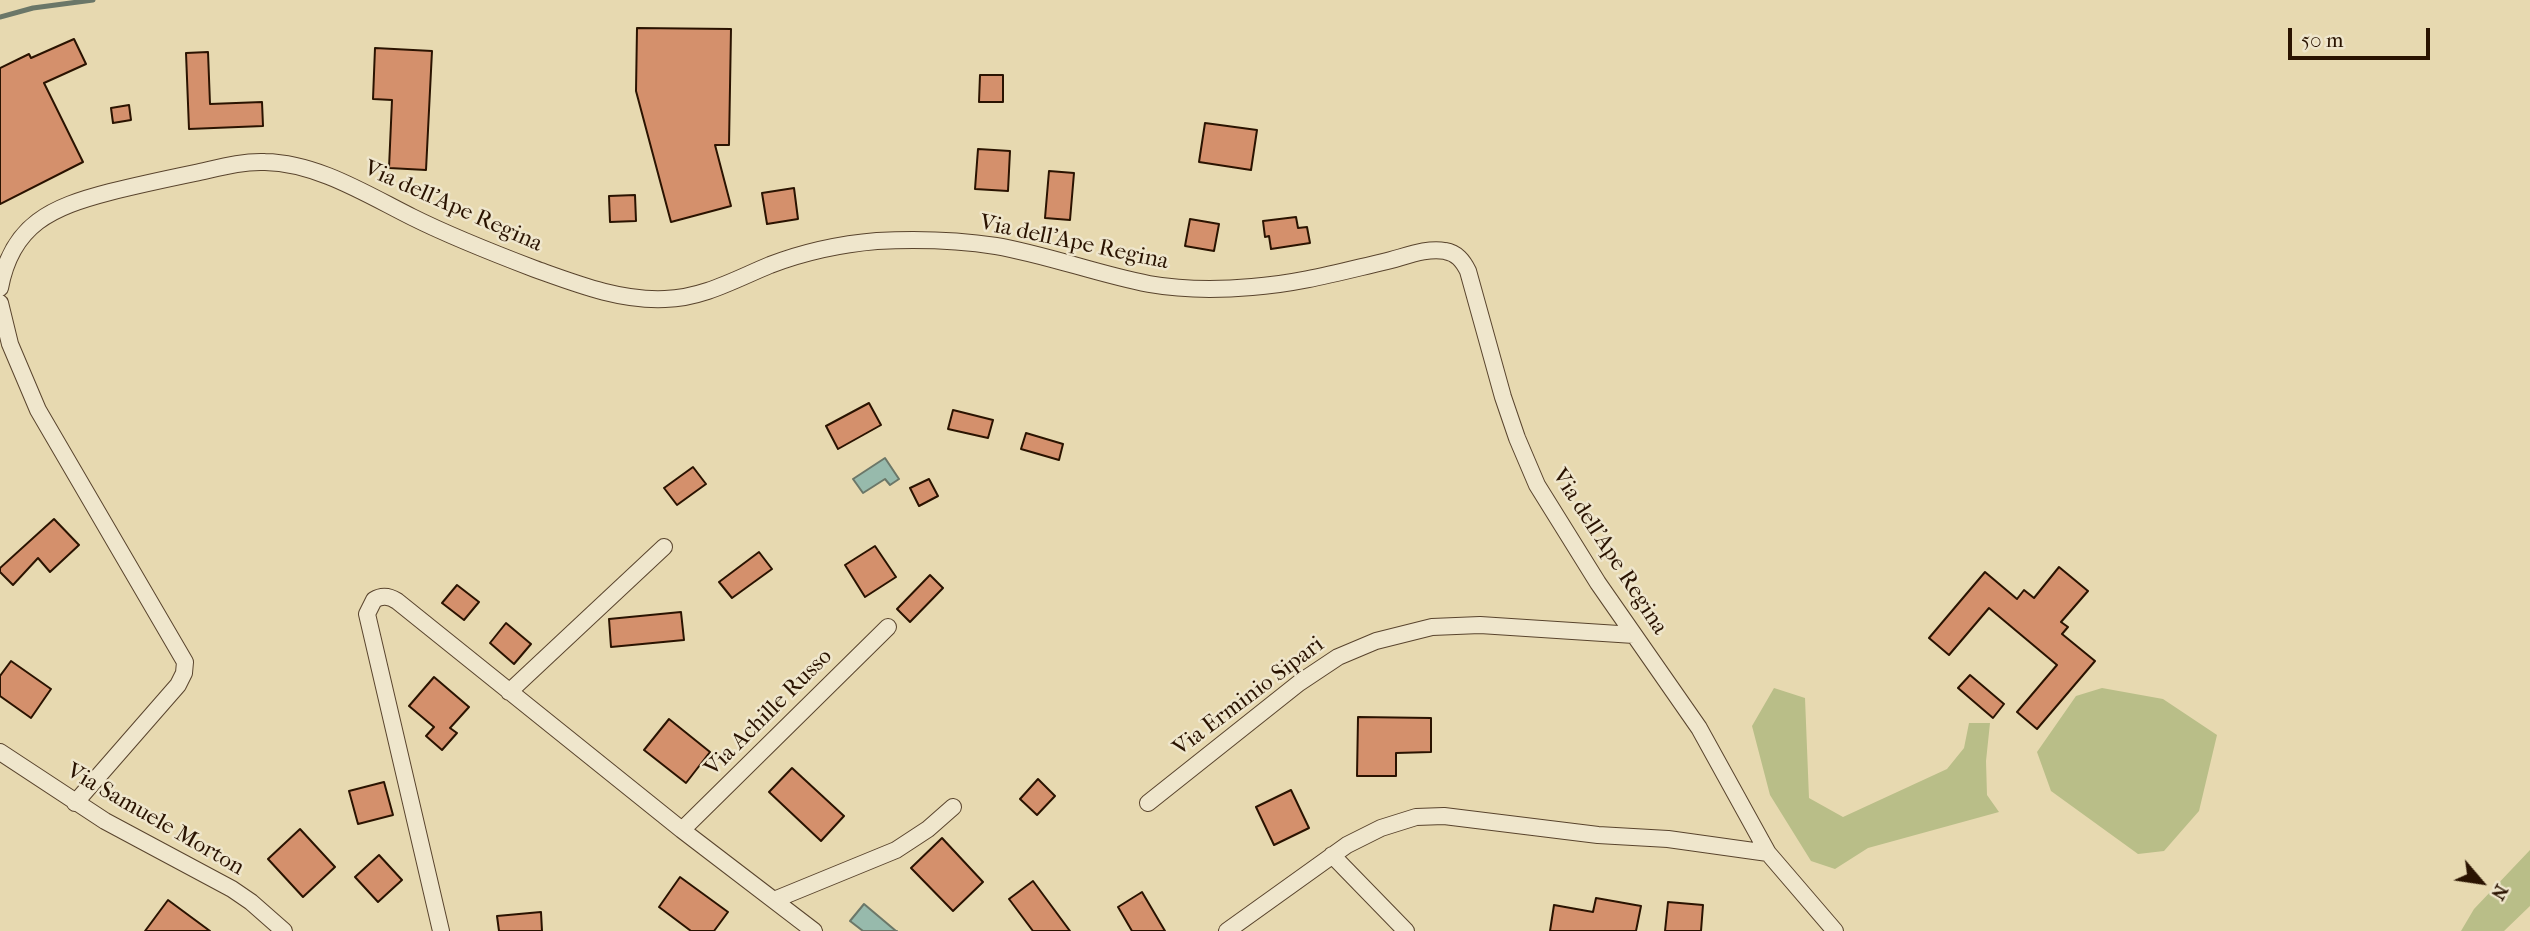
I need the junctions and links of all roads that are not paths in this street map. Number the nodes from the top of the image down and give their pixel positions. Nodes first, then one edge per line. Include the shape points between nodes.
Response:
1 (0, 288) edge
2 (0, 303) edge
3 (664, 547) dead end
4 (888, 627) dead end
5 (1634, 635) junction
6 (509, 692) junction
7 (0, 752) edge
8 (75, 803) junction
9 (1147, 803) dead end
10 (953, 807) dead end
11 (682, 831) junction
12 (1768, 853) junction
13 (1332, 855) junction
14 (774, 900) junction
15 (284, 931) edge
16 (441, 931) edge
17 (814, 931) edge
18 (1227, 931) edge
19 (1406, 931) edge
20 (1835, 931) edge

1 - 5 street, Via dell'Ape Regina via 15,246 31,226 54,210 117,190 265,162 299,167 335,180 477,247 566,280 615,295 649,299 689,296 798,256 879,241 996,246 1147,284 1201,289 1293,282 1446,251 1459,257 1468,271 1503,397 1537,485
2 - 8 street via 10,344 38,410 185,662 178,685
3 - 6 street
4 - 11 street, Via Achille Russo
5 - 9 street, Via Erminio Sipari via 1480,625 1432,627 1376,641 1315,672
5 - 12 street, Via dell'Ape Regina via 1699,728
6 - 11 street
6 - 16 street via 390,597 374,600 368,614
7 - 8 street, Via Samuele Morton
8 - 15 street, Via Samuele Morton via 232,889
10 - 14 street via 904,846
11 - 14 street
12 - 13 street via 1435,815 1404,819 1360,837
12 - 20 street, Via dell'Ape Regina
13 - 18 street
13 - 19 street
14 - 17 street

